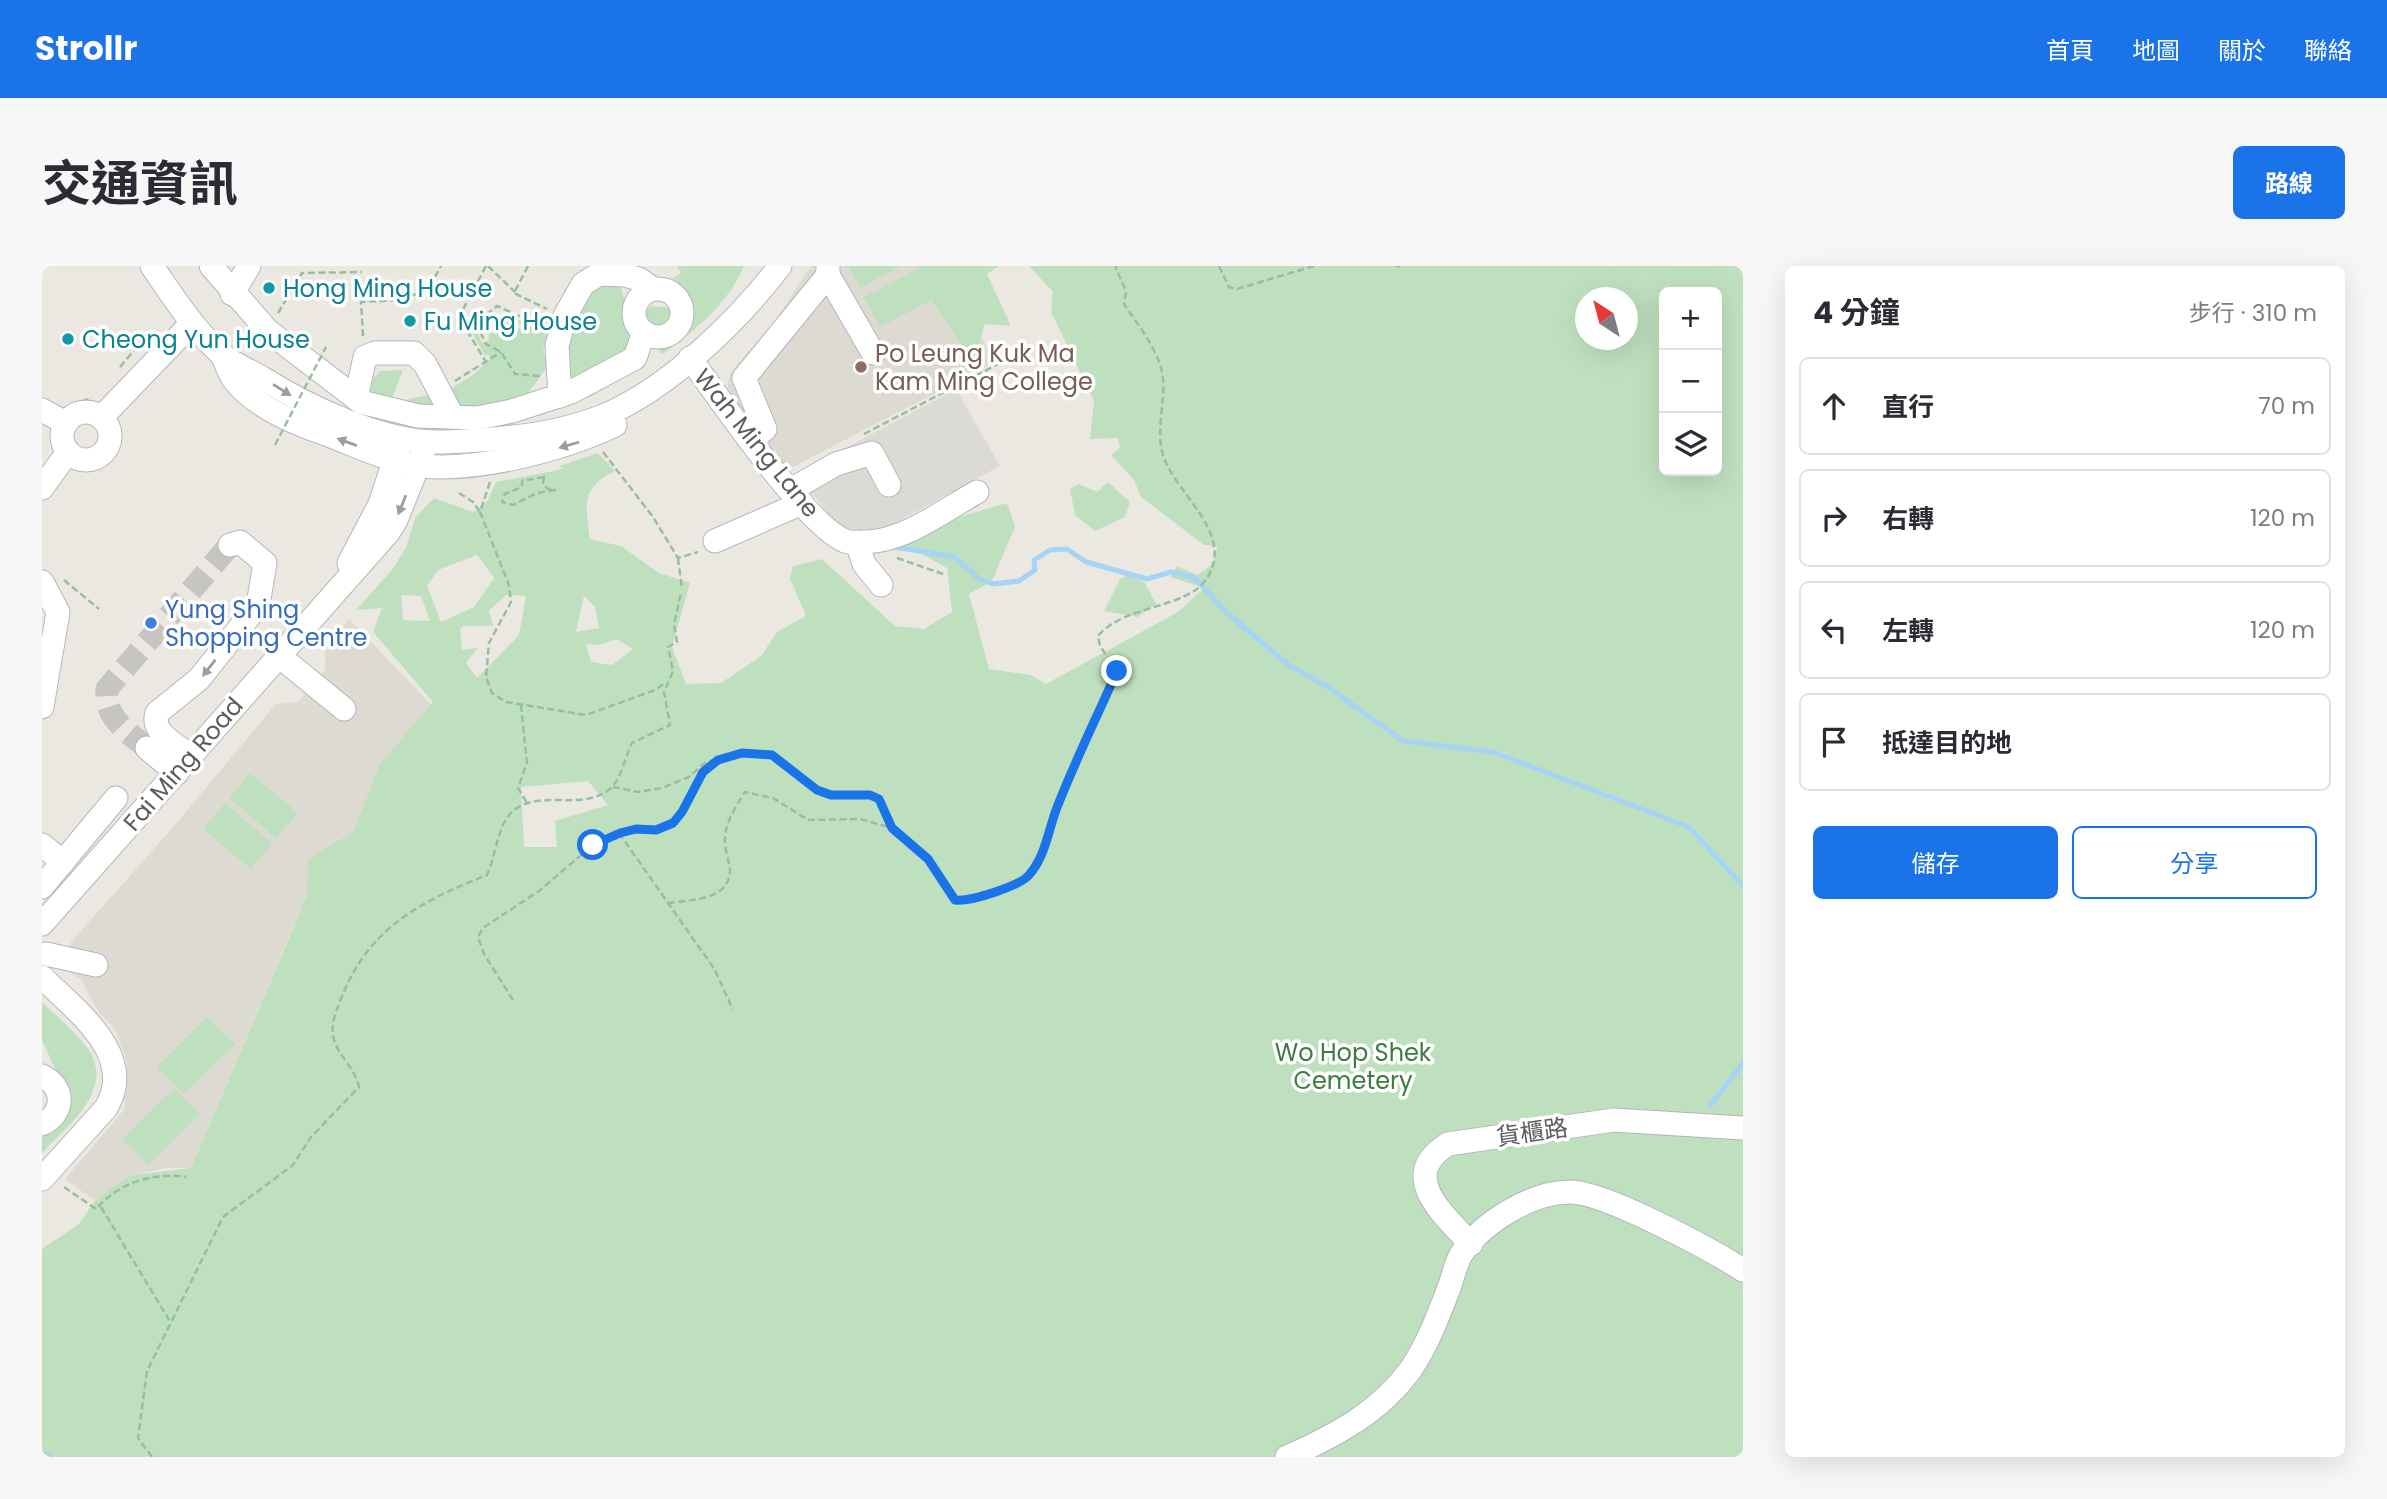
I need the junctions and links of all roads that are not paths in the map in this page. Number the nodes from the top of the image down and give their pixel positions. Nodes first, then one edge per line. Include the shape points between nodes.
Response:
1 (152, 266) edge
2 (211, 266) edge
3 (249, 266) edge
4 (780, 266) edge
5 (788, 266) edge
6 (828, 271) edge
7 (653, 289) junction
8 (232, 294) junction
9 (192, 323) junction
10 (644, 332) junction
11 (873, 354) dead end
12 (223, 356) junction
13 (693, 363) junction
14 (560, 396) junction
15 (356, 398) junction
16 (56, 417) edge
17 (453, 417) junction
18 (101, 418) junction
19 (402, 437) junction
20 (751, 440) junction
21 (427, 441) junction
22 (68, 452) junction
23 (396, 460) junction
24 (418, 464) junction
25 (889, 485) dead end
26 (42, 488) edge
27 (977, 492) dead end
28 (797, 496) junction
29 (857, 542) junction
30 (230, 545) dead end
31 (710, 545) road end
32 (42, 582) edge
33 (881, 585) dead end
34 (324, 605) junction
35 (278, 655) junction
36 (42, 707) edge
37 (344, 709) dead end
38 (147, 748) tunnel mouth
39 (184, 765) junction
40 (116, 798) dead end
41 (42, 845) edge
42 (63, 862) junction
43 (42, 887) edge
44 (42, 924) edge
45 (43, 956) edge
46 (96, 965) dead end
47 (42, 1076) edge
48 (42, 1124) edge
49 (1743, 1128) edge
50 (50, 1181) edge
51 (1471, 1244) junction
52 (1743, 1270) edge
53 (1287, 1457) edge

1 - 9 street
2 - 8 street
3 - 8 street
4 - 13 street
5 - 13 street via 764,306
6 - 11 street
6 - 20 street via 744,377 765,429
7 - 10 street via 641,296 634,310
7 - 10 street via 663,289 677,298 681,319 666,335
7 - 14 street via 624,275 599,274 583,284 565,316 557,346
8 - 15 street via 268,331
9 - 12 street
9 - 18 street
10 - 14 street via 635,358
12 -> 19 street via 292,396
23 -> 12 street via 301,426 235,381
13 - 20 street, Wah Ming Lane
13 - 21 street via 623,406 571,426 542,434
13 -> 24 street via 651,403 580,441 502,460
14 - 17 street via 477,418
15 - 17 street via 418,416
15 - 17 street via 365,357 414,353 425,364
16 - 18 street via 86,412
16 - 22 street
18 - 22 street via 109,430 103,452 90,459
19 - 21 street
19 - 23 street, Fai Ming Road
20 - 28 street, Wah Ming Lane
21 - 24 street, Fai Ming Road
22 - 26 street
23 - 24 street
23 - 34 street, Fai Ming Road via 380,504
24 -> 34 street, Fai Ming Road via 388,533
25 - 28 street via 872,453 836,464
27 - 29 street via 901,534
28 - 29 street, Wah Ming Lane via 830,531
28 - 31 street
29 - 33 street via 864,564
30 -> 39 street via 240,542 265,563 258,605 200,679 157,713 160,731
32 - 36 street via 58,612
34 - 35 street, Fai Ming Road
35 - 37 street
35 - 39 street, Fai Ming Road
38 - 39 street
39 - 44 street, Fai Ming Road
40 - 42 street
41 - 42 street
42 - 43 street
45 - 46 street
45 - 50 street via 102,1037 115,1077 106,1108
47 - 48 street via 55,1086 60,1100 56,1114
49 - 51 street, 貨櫃路 via 1614,1120 1448,1144 1427,1161 1424,1174 1432,1203
51 - 52 street via 1509,1212 1545,1196 1571,1192 1599,1198
51 - 53 street via 1461,1254 1431,1335 1390,1394 1345,1428

